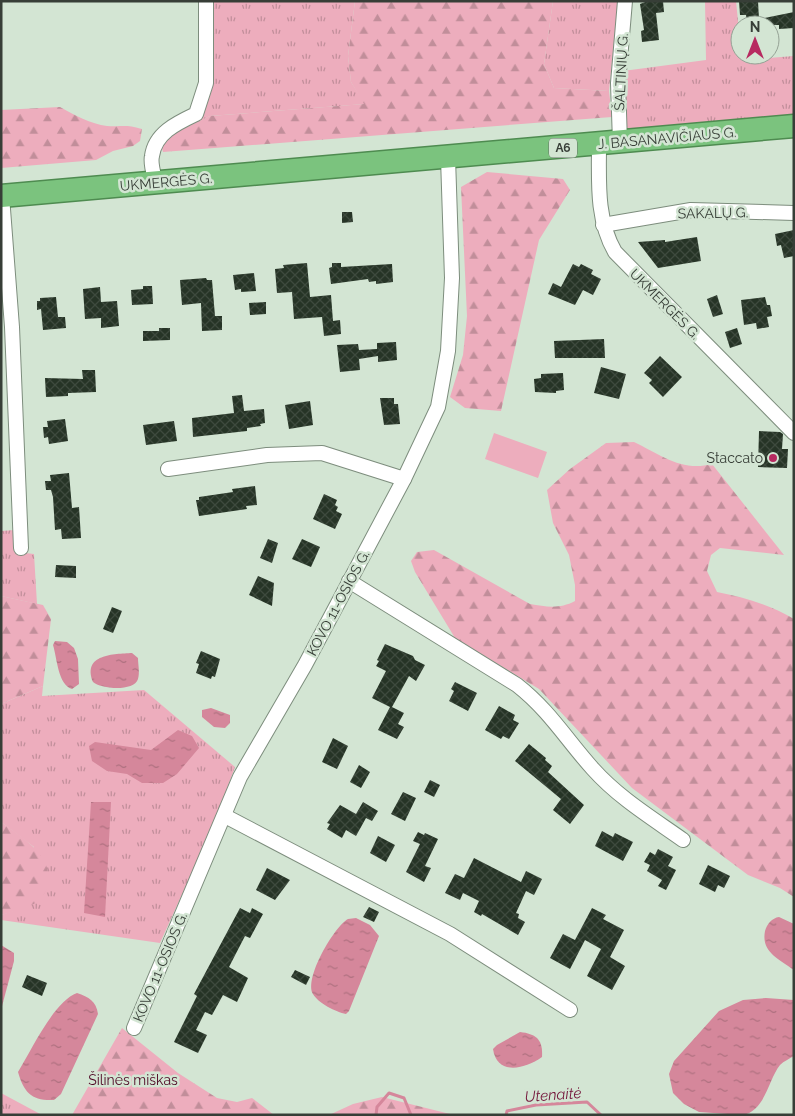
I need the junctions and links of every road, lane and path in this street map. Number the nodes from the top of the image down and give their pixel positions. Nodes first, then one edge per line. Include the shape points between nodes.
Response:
1 (206, 1) edge
2 (625, 1) edge
3 (794, 126) edge
4 (609, 143) junction
5 (448, 158) junction
6 (331, 168) joint
7 (156, 183) junction
8 (2, 196) edge
9 (794, 213) edge
10 (603, 225) junction
11 (794, 432) edge
12 (168, 468) dead end
13 (404, 479) junction
14 (21, 548) dead end
15 (349, 581) junction
16 (225, 816) junction
17 (683, 840) dead end
18 (570, 1010) dead end
19 (134, 1028) dead end

1 - 7 street via 206,83 196,114 175,124 157,139 151,157
2 - 4 street, ŠALTINIŲ G.
3 - 4 highway, J. BASANAVIČIAUS G. / A6
4 - 5 highway, J. BASANAVIČIAUS G. / A6
4 - 10 street, UKMERGĖS G. via 600,205
5 - 6 highway, J. BASANAVIČIAUS G. / A6
5 - 13 street, KOVO 11-OSIOS G. via 452,278 448,351 438,407
6 - 7 highway, UKMERGĖS G. / A6
7 - 8 highway, UKMERGĖS G. / A6
8 - 14 street via 12,327
9 - 10 street, SAKALŲ G. via 691,210
10 - 11 street, UKMERGĖS G. via 615,252 627,266
12 - 13 street via 267,455 322,453
13 - 15 street, KOVO 11-OSIOS G.
15 - 16 street, KOVO 11-OSIOS G. via 240,777
15 - 17 street via 517,685 535,699 617,793
16 - 18 street via 450,934
16 - 19 street, KOVO 11-OSIOS G.

